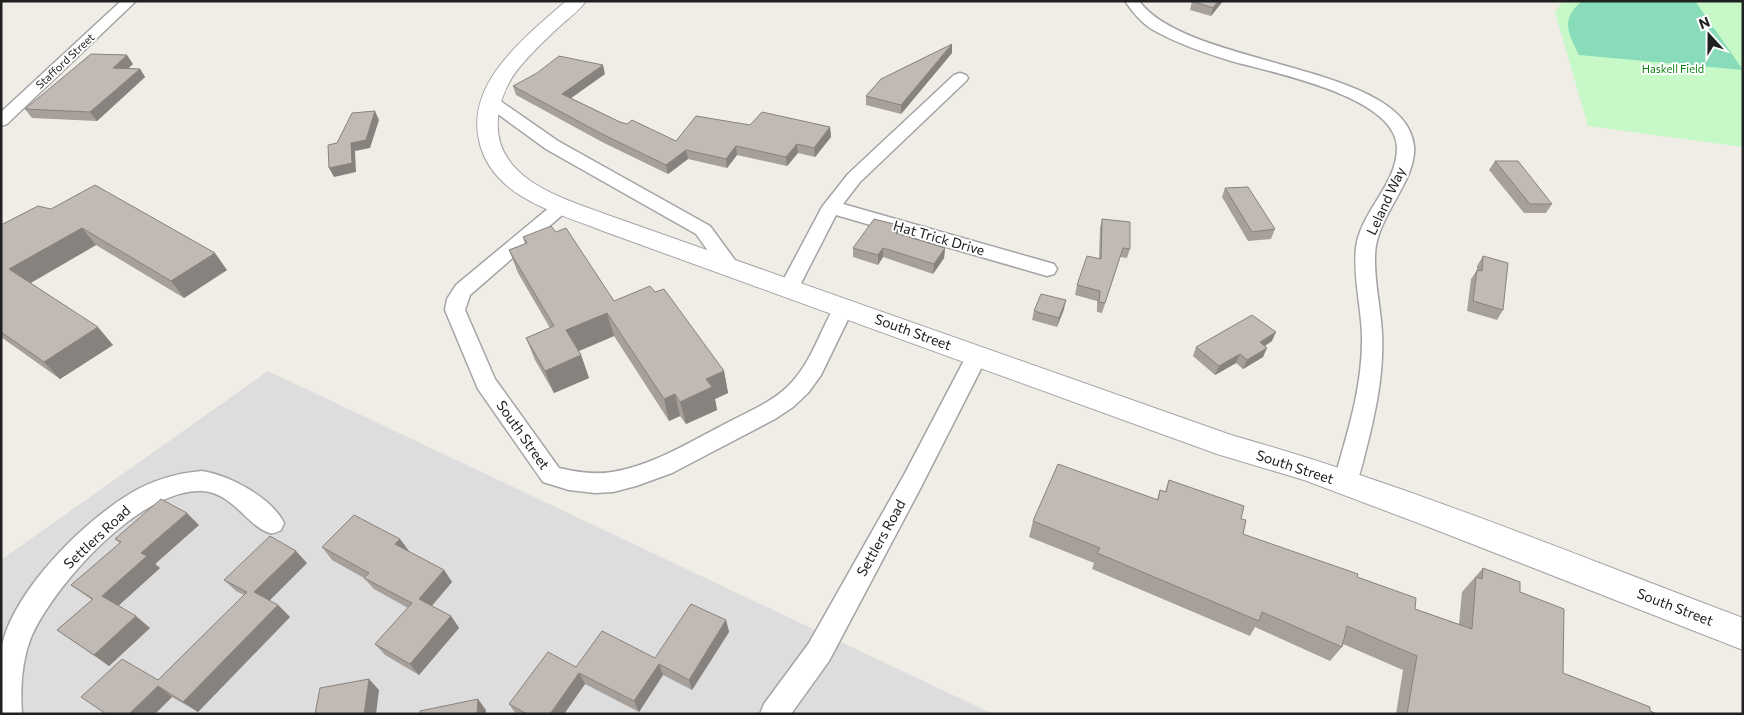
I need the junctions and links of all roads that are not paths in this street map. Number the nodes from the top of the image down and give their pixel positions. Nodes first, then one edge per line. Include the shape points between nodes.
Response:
1 (129, 1) edge
2 (577, 1) edge
3 (1132, 1) edge
4 (960, 78) dead end
5 (490, 101) junction
6 (1, 121) edge
7 (562, 206) junction
8 (831, 207) junction
9 (730, 267) junction
10 (1046, 269) dead end
11 (789, 288) junction
12 (844, 308) junction
13 (977, 355) junction
14 (1345, 484) junction
15 (272, 523) dead end
16 (1743, 634) edge
17 (8, 714) edge
18 (774, 714) edge

1 - 6 street, Stafford Street
2 - 5 street, South Street via 520,54
3 - 14 street, Leland Way via 1145,17 1170,34 1200,46 1309,77 1357,96 1385,114 1403,134 1406,150 1403,164 1371,226 1366,246 1372,337 1370,384
4 - 8 street via 854,178
5 - 7 street, South Street via 486,129 502,167 529,191
5 - 9 street via 552,145 703,230
7 - 9 street, South Street
7 - 12 street, South Street via 463,290 455,310 486,382 551,475 589,484 622,480 662,468 778,406 799,389 809,375
8 - 10 street, Hat Trick Drive
8 - 11 street
9 - 11 street, South Street
11 - 12 street, South Street
12 - 13 street, South Street
13 - 14 street, South Street via 1228,446 1308,469
13 - 18 street, Settlers Road via 819,652
14 - 16 street, South Street via 1484,533
15 - 17 street, Settlers Road via 230,488 202,481 160,488 137,501 73,556 38,598 20,632 10,668 6,702

